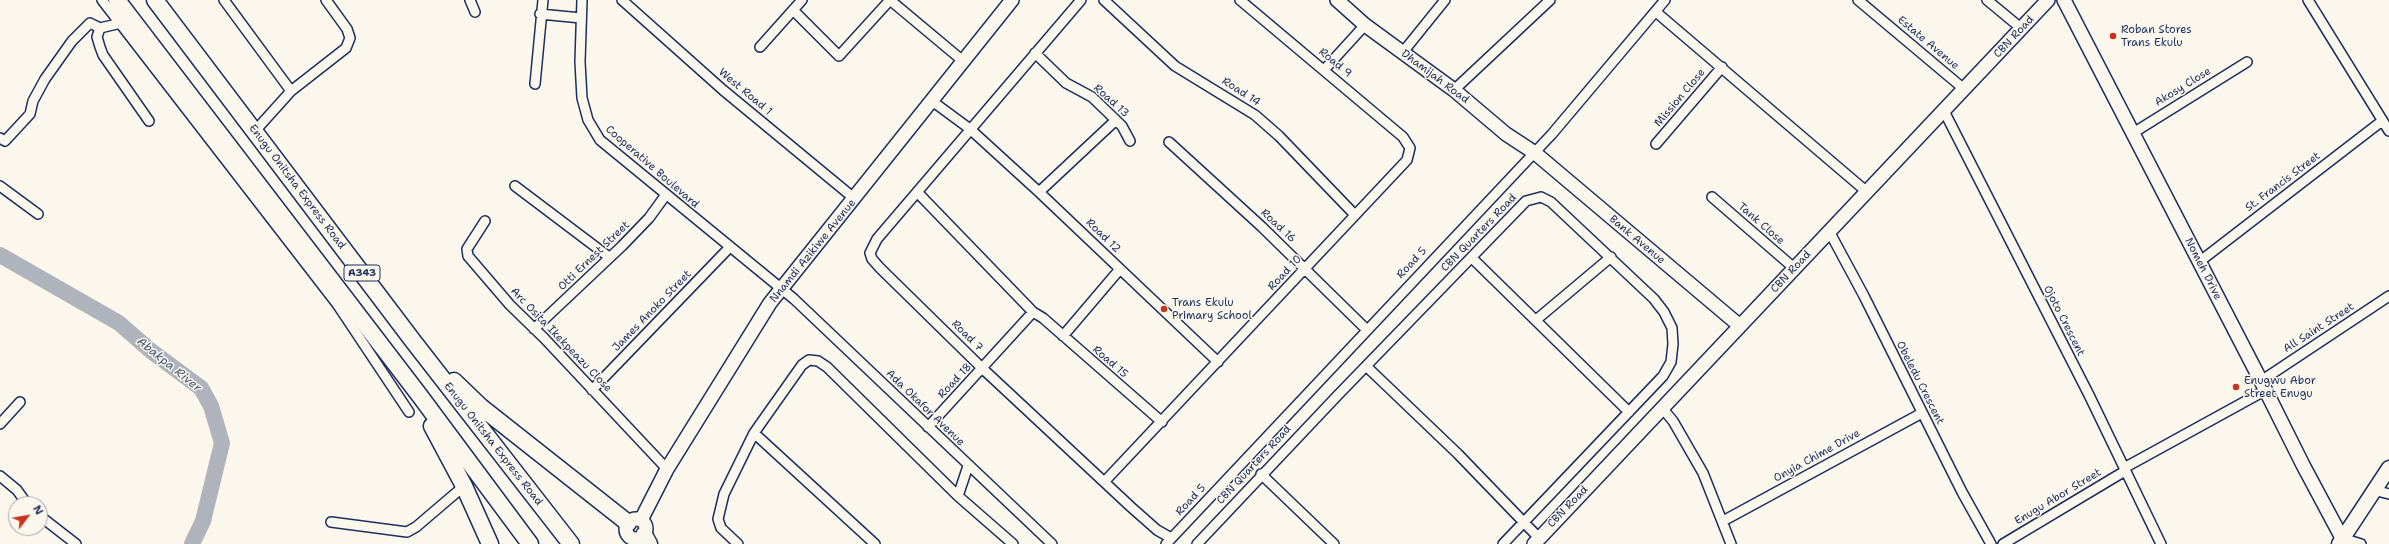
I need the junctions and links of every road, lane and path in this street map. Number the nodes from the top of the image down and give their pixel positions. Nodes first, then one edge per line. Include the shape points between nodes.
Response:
1 (102, 0) edge
2 (117, 0) edge
3 (155, 0) edge
4 (224, 0) edge
5 (326, 0) edge
6 (470, 0) edge
7 (543, 0) edge
8 (582, 0) edge
9 (622, 0) edge
10 (802, 0) edge
11 (890, 0) edge
12 (1012, 0) edge
13 (1081, 0) edge
14 (1104, 0) edge
15 (1240, 0) edge
16 (1337, 0) edge
17 (1445, 0) edge
18 (1550, 0) edge
19 (1666, 0) edge
20 (1858, 0) edge
21 (1987, 0) edge
22 (2048, 0) edge
23 (2064, 0) edge
24 (2308, 0) edge
25 (793, 10) junction
26 (475, 12) dead end
27 (1656, 12) junction
28 (540, 14) junction
29 (581, 18) junction
30 (121, 23) junction
31 (1365, 25) junction
32 (100, 28) junction
33 (2022, 28) junction
34 (760, 47) dead end
35 (1403, 52) junction
36 (1035, 53) junction
37 (963, 62) junction
38 (2247, 62) dead end
39 (1722, 67) junction
40 (1324, 70) junction
41 (535, 84) dead end
42 (1964, 89) junction
43 (1454, 90) junction
44 (291, 91) junction
45 (932, 101) junction
46 (1944, 111) junction
47 (1116, 120) junction
48 (149, 121) dead end
49 (2382, 121) junction
50 (970, 129) junction
51 (255, 131) junction
52 (2389, 131) edge
53 (2133, 133) junction
54 (0, 138) edge
55 (1130, 141) dead end
56 (1169, 142) dead end
57 (1656, 144) dead end
58 (1410, 148) joint
59 (1535, 153) junction
60 (0, 186) edge
61 (515, 186) dead end
62 (917, 192) junction
63 (1039, 192) junction
64 (1867, 192) junction
65 (666, 196) junction
66 (1712, 197) dead end
67 (855, 199) junction
68 (38, 214) dead end
69 (1355, 215) junction
70 (485, 221) dead end
71 (1829, 232) junction
72 (729, 248) junction
73 (609, 257) junction
74 (1611, 257) junction
75 (1472, 258) junction
76 (2199, 262) junction
77 (1794, 268) junction
78 (1120, 269) junction
79 (1306, 269) junction
80 (781, 289) junction
81 (2389, 296) edge
82 (1033, 312) junction
83 (1536, 320) junction
84 (1740, 326) junction
85 (534, 329) junction
86 (1367, 330) junction
87 (1063, 336) junction
88 (413, 341) junction
89 (1218, 362) junction
90 (1366, 366) junction
91 (983, 369) junction
92 (2264, 385) junction
93 (592, 390) junction
94 (420, 396) junction
95 (20, 402) dead end
96 (1663, 409) junction
97 (409, 412) dead end
98 (1629, 412) junction
99 (1922, 413) junction
100 (1162, 422) junction
101 (0, 424) edge
102 (928, 427) junction
103 (754, 433) junction
104 (968, 466) junction
105 (2389, 468) edge
106 (667, 470) junction
107 (2125, 470) junction
108 (1261, 474) junction
109 (0, 476) edge
110 (1105, 481) junction
111 (464, 486) junction
112 (2373, 490) junction
113 (2389, 494) edge
114 (21, 496) edge
115 (958, 496) junction
116 (1723, 521) junction
117 (48, 522) edge
118 (331, 522) dead end
119 (1524, 522) junction
120 (637, 534) edge
121 (1168, 541) edge
122 (1536, 541) edge
123 (2341, 541) edge
124 (76, 544) edge
125 (490, 544) edge
126 (530, 544) edge
127 (571, 544) edge
128 (738, 544) edge
129 (875, 544) edge
130 (1013, 544) edge
131 (1052, 544) edge
132 (1196, 544) edge
133 (1334, 544) edge
134 (1503, 544) edge
135 (1731, 544) edge
136 (1991, 544) edge
137 (2002, 544) edge
138 (2161, 544) edge
139 (2361, 544) edge

1 - 30 street
2 - 94 highway, A343
3 - 51 highway, Enugu Onitsha Express Road / A343
4 - 44 street
5 - 44 street via 347,29 350,38 343,51
6 - 26 street
7 - 28 street
8 - 29 street, Cooperative Boulevard
9 - 67 street, West Road 1 via 723,90
10 - 25 street
11 - 25 street via 839,56
11 - 37 street
12 - 37 main road, Nnamdi Azikiwe Avenue
13 - 36 street, Road 7
14 - 69 street, Road 14 via 1175,66 1254,115 1279,136
15 - 40 street, Road 9
16 - 31 main road, Dhamijah Road
17 - 35 street
18 - 43 street
19 - 27 street, Road 5
20 - 42 street, Estate Avenue
21 - 33 street
22 - 33 main road, CBN Road
23 - 53 main road, Nomeh Drive
24 - 49 street
25 - 34 street
27 - 39 street
27 - 59 street, Road 5
28 - 29 street
28 - 41 street
29 - 65 street, Cooperative Boulevard via 582,98 588,120 600,140
30 - 32 street
30 - 97 street via 337,304
31 - 35 main road, Dhamijah Road
31 - 40 street
32 - 48 street via 97,37 103,55
32 - 54 street via 90,23 72,41 45,79 33,101 30,114 4,140
33 - 42 main road, CBN Road
35 - 43 main road, Dhamijah Road
36 - 47 street, Road 13 via 1066,83 1092,97
36 - 50 street, Road 7
37 - 45 main road, Nnamdi Azikiwe Avenue
38 - 53 street, Akosy Close
39 - 57 street, Mission Close
39 - 64 street
40 - 58 street, Road 9 via 1403,137
42 - 46 main road, CBN Road
43 - 59 main road, Dhamijah Road via 1506,134
44 - 51 street
45 - 50 street, Road 12
45 - 67 main road, Nnamdi Azikiwe Avenue
46 - 64 main road, CBN Road
46 - 107 street, Ojoto Crescent
47 - 55 street, Road 13
47 - 63 street
49 - 52 street
49 - 76 street, St. Francis Street
50 - 62 street, Road 7
50 - 63 street, Road 12
51 - 88 highway, Enugu Onitsha Express Road / A343
53 - 76 main road, Nomeh Drive
56 - 79 street, Road 16
58 - 69 street, Road 10 via 1407,160
59 - 84 main road, Bank Avenue
59 - 86 street, Road 5
60 - 68 street
61 - 73 street
62 - 82 street, Road 15
62 - 91 street, Road 7 via 877,239 871,248 872,259
63 - 78 street, Road 12
64 - 71 main road, CBN Road
65 - 72 street, Cooperative Boulevard
65 - 73 street, Otti Ernest Street via 649,218
66 - 77 street, Tank Close
67 - 80 main road, Nnamdi Azikiwe Avenue
69 - 79 street, Road 10
70 - 85 street, Arc Osita Ikekpeazu Close via 467,249 468,256
71 - 77 main road, CBN Road
71 - 99 street, Obeledu Crescent
72 - 80 street, Cooperative Boulevard
72 - 93 street, James Anoko Street
73 - 85 street, Otti Ernest Street
74 - 75 street, CBN Quarters Road via 1551,202 1536,197 1526,201
74 - 83 street
74 - 98 street, CBN Quarters Road via 1664,312 1672,328 1674,344 1671,362 1663,376
75 - 83 street
75 - 90 street, CBN Quarters Road
76 - 92 main road, Nomeh Drive
77 - 84 main road, CBN Road
78 - 87 street
78 - 89 street, Road 12
79 - 86 street, Road 16
79 - 89 street, Road 10
80 - 102 street, Ada Okafor Avenue via 823,325
80 - 106 main road, Nnamdi Azikiwe Avenue via 753,329
81 - 92 street, All Saint Street
82 - 87 street, Road 15 via 1044,318
82 - 91 street, Road 18
83 - 98 street
84 - 96 main road, CBN Road
85 - 93 street, Arc Osita Ikekpeazu Close
86 - 121 street, Road 5
87 - 100 street, Road 15
88 - 120 highway via 481,407
88 - 127 highway, Enugu Onitsha Express Road / A343
89 - 100 street, Road 10
90 - 108 street, CBN Quarters Road
90 - 119 street via 1458,454
91 - 102 street, Road 18
91 - 110 street, Road 7
92 - 107 street, All Saint Street
92 - 123 main road, Nomeh Drive
93 - 106 street, Arc Osita Ikekpeazu Close
94 - 111 highway via 419,402
94 - 126 highway, A343
95 - 101 street
96 - 116 street via 1695,458
96 - 122 main road, CBN Road
98 - 119 street, CBN Quarters Road
99 - 116 street, Onyia Chime Drive
99 - 136 street, Obeledu Crescent
100 - 110 street, Road 10
102 - 104 street, Ada Okafor Avenue
103 - 115 street via 802,365 809,360 818,361
103 - 128 street via 724,494 719,511 721,528
103 - 129 street
104 - 115 street
104 - 131 street, Ada Okafor Avenue
105 - 112 main road
106 - 120 main road, Nnamdi Azikiwe Avenue
107 - 137 street, Enugu Abor Street
107 - 138 street, Ojoto Crescent
108 - 132 street, CBN Quarters Road
108 - 133 street
109 - 114 street
110 - 121 street, Road 7
111 - 118 street via 416,528 407,532
111 - 125 highway
112 - 113 street
112 - 123 main road
115 - 130 street
116 - 135 street
117 - 124 street
119 - 122 street
119 - 134 street, CBN Quarters Road
123 - 139 street

